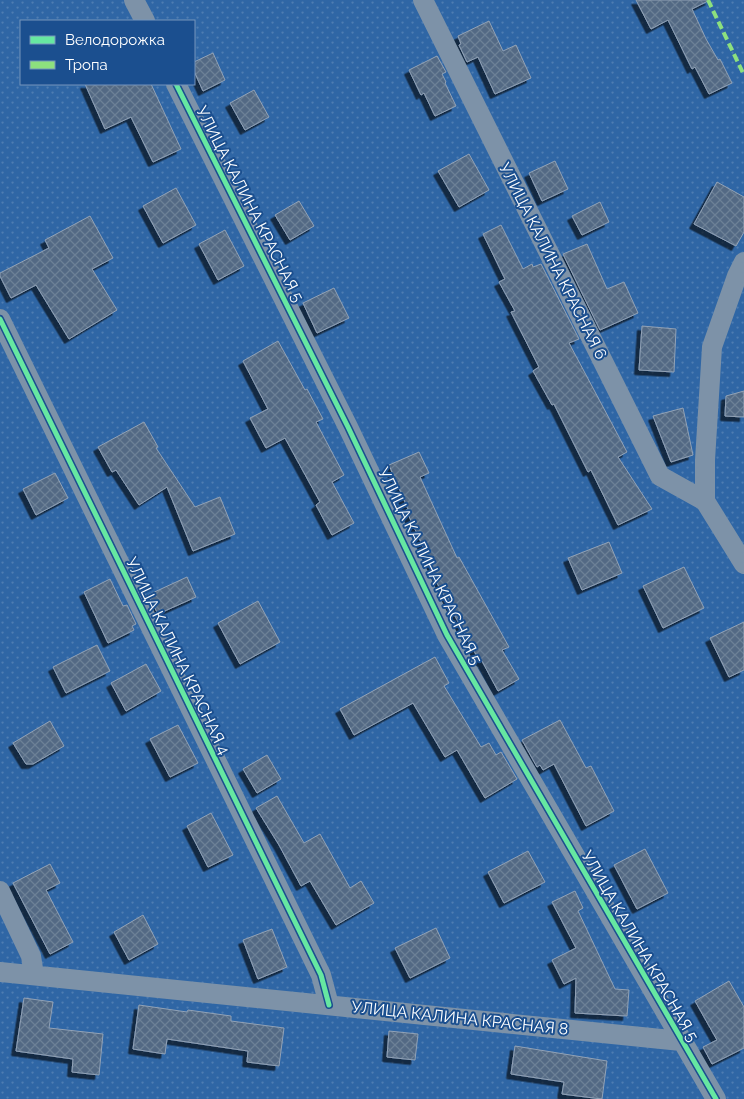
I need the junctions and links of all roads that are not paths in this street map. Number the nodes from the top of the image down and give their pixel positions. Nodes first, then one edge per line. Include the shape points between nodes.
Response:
1 (134, 0) edge
2 (423, 0) edge
3 (144, 20) edge
4 (177, 85) edge
5 (744, 262) edge
6 (0, 319) edge
7 (705, 501) junction
8 (744, 564) edge
9 (0, 891) edge
10 (0, 972) edge
11 (34, 975) junction
12 (328, 1005) junction
13 (681, 1041) junction
14 (716, 1099) edge

1 - 3 street
2 - 7 street, УЛИЦА КАЛИНА КРАСНАЯ 6 via 660,476
4 - 13 street, УЛИЦА КАЛИНА КРАСНАЯ 5 via 348,427 446,635
5 - 7 street via 712,347
6 - 12 street, УЛИЦА КАЛИНА КРАСНАЯ 4 via 321,976
7 - 8 street, УЛИЦА КАЛИНА КРАСНАЯ 6
9 - 11 street via 31,956
10 - 11 street, УЛИЦА КАЛИНА КРАСНАЯ 8
11 - 12 street, УЛИЦА КАЛИНА КРАСНАЯ 8
12 - 13 street, УЛИЦА КАЛИНА КРАСНАЯ 8
13 - 14 street, УЛИЦА КАЛИНА КРАСНАЯ 5

